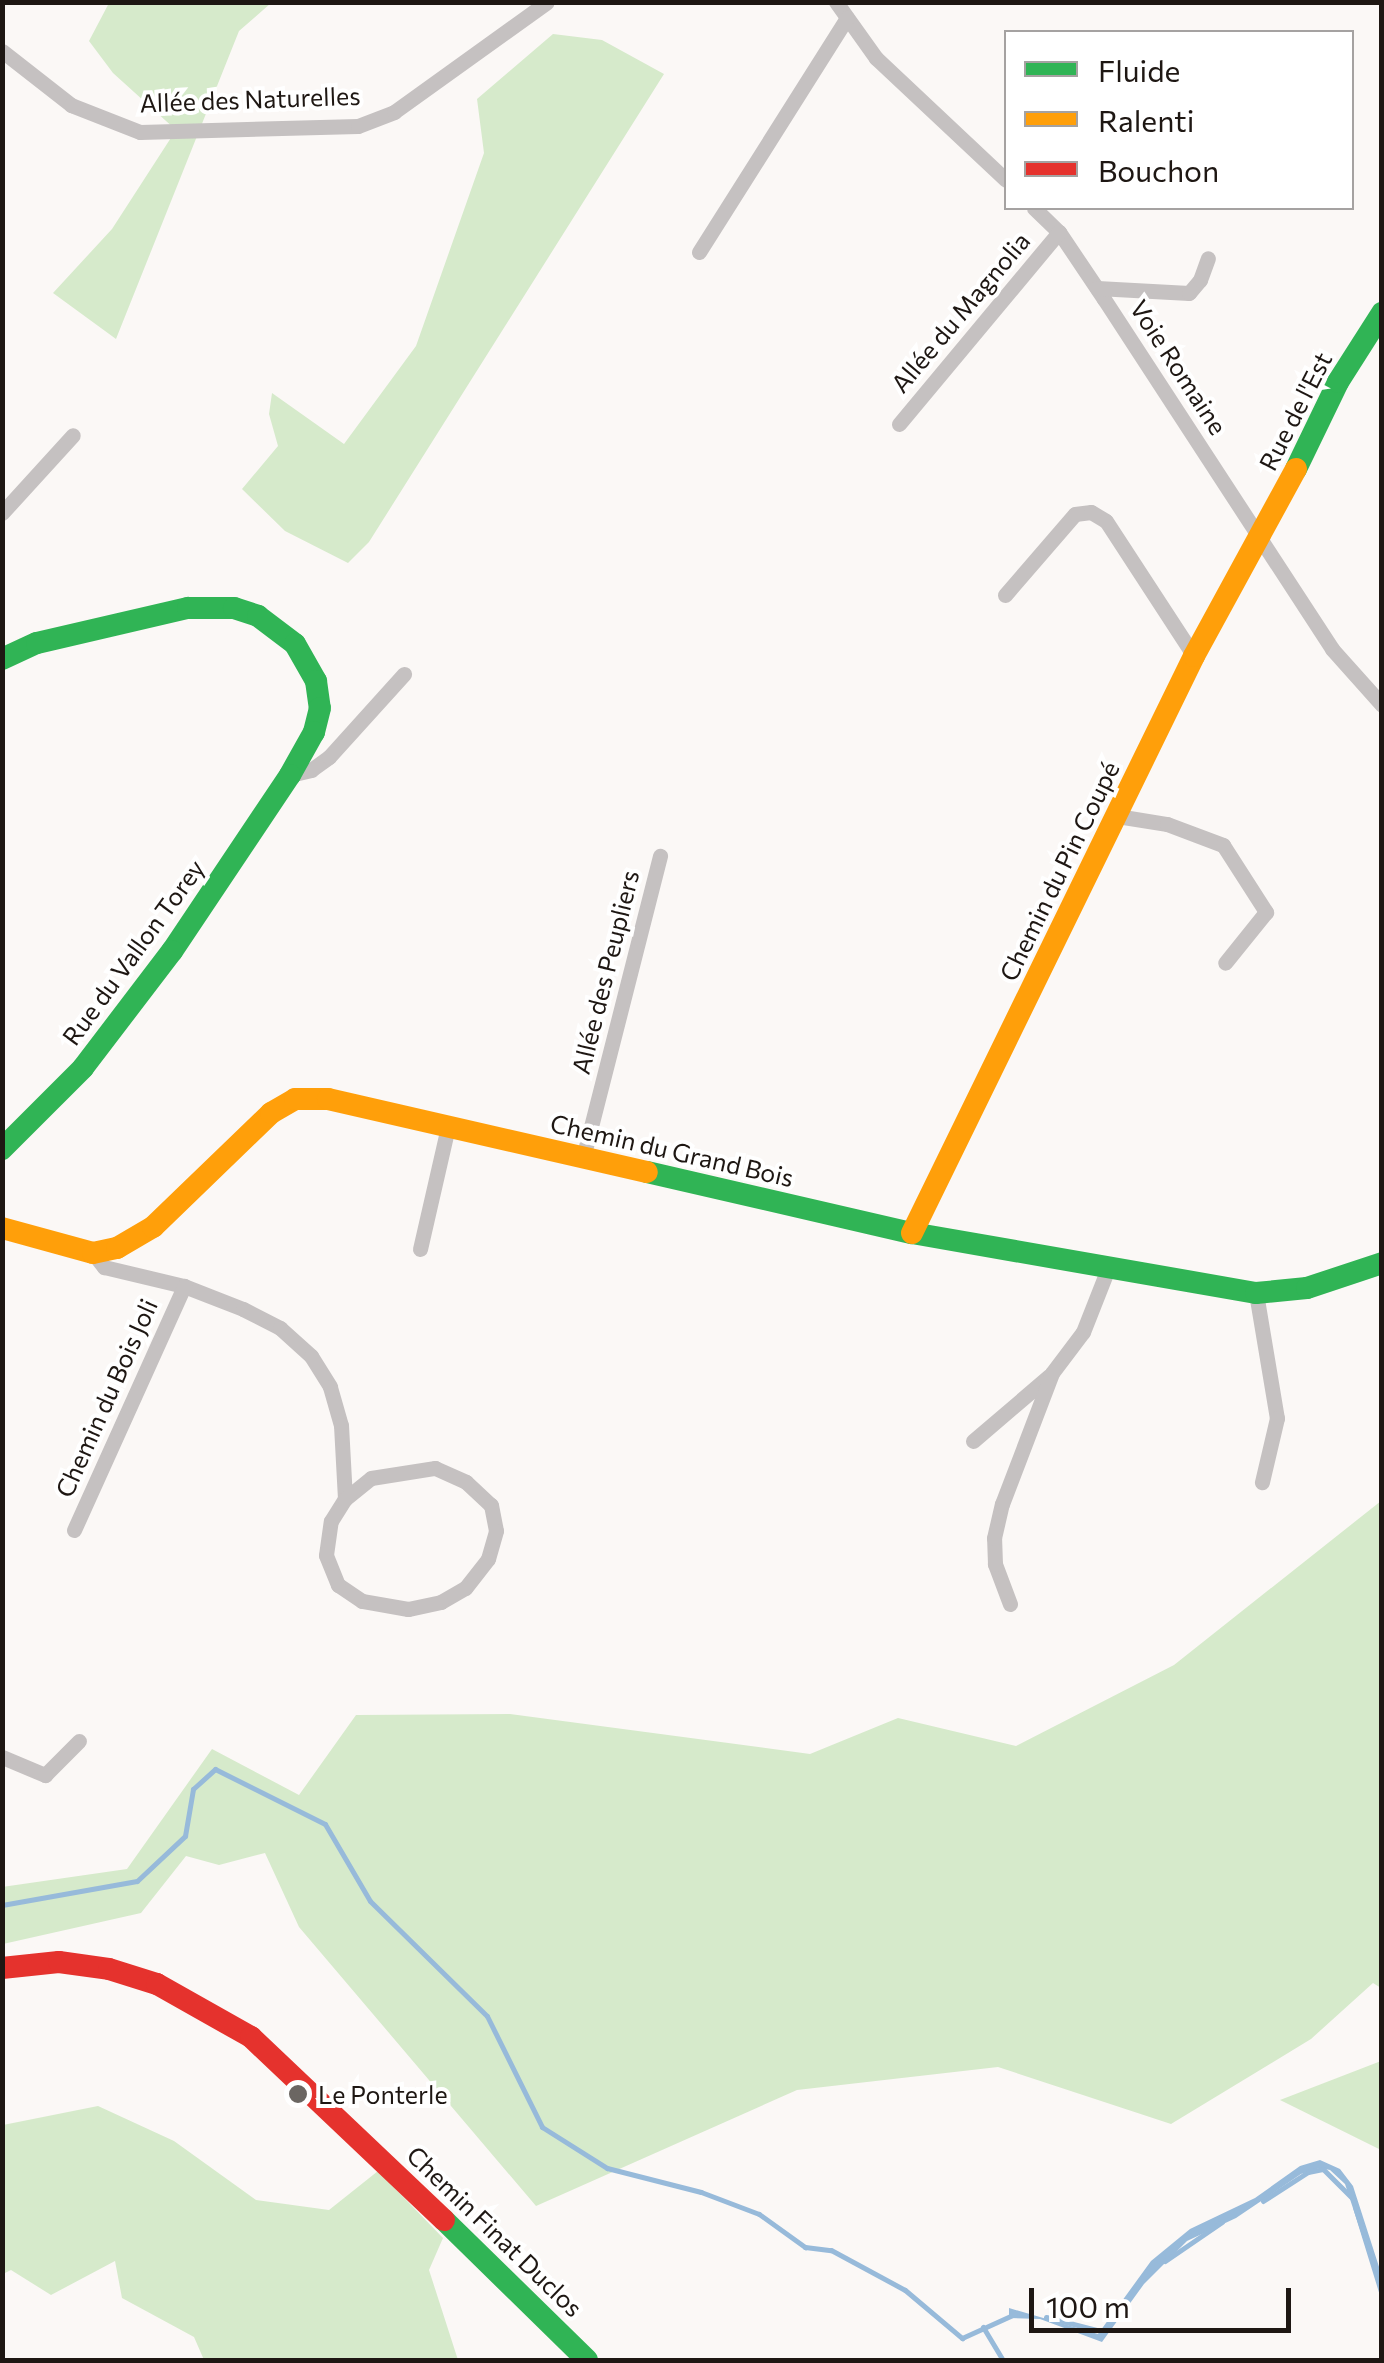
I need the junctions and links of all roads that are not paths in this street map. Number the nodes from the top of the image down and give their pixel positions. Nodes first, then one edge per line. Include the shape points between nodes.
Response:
1 (547, 2) edge
2 (836, 2) edge
3 (847, 18) junction
4 (2, 50) edge
5 (1004, 178) edge
6 (1036, 210) edge
7 (1060, 232) junction
8 (699, 252) dead end
9 (1208, 258) dead end
10 (1097, 288) junction
11 (1382, 313) edge
12 (899, 424) dead end
13 (73, 434) dead end
14 (2, 513) edge
15 (1262, 537) junction
16 (1005, 595) dead end
17 (1194, 656) junction
18 (2, 659) edge
19 (404, 674) dead end
20 (1382, 705) edge
21 (290, 774) junction
22 (1116, 816) junction
23 (660, 856) dead end
24 (1225, 962) dead end
25 (448, 1127) junction
26 (2, 1148) edge
27 (583, 1158) junction
28 (2, 1228) edge
29 (912, 1233) junction
30 (420, 1249) dead end
31 (92, 1253) junction
32 (1382, 1263) edge
33 (1109, 1266) junction
34 (184, 1286) junction
35 (1256, 1293) junction
36 (1052, 1373) junction
37 (972, 1441) dead end
38 (1262, 1482) dead end
39 (345, 1499) junction
40 (74, 1530) dead end
41 (1010, 1604) dead end
42 (79, 1740) dead end
43 (2, 1757) edge
44 (2, 1968) edge
45 (587, 2360) edge

1 - 4 street, Allée des Naturelles via 394,112 358,126 140,132 70,106
2 - 3 street
3 - 5 street via 876,58
3 - 8 street
6 - 7 street, Voie Romaine
7 - 10 street, Voie Romaine
7 - 12 street, Allée du Magnolia
9 - 10 street via 1189,294
10 - 15 street, Voie Romaine
11 - 15 street, Rue de l'Est via 1338,382
13 - 14 street
15 - 17 street, Chemin du Pin Coupé
15 - 20 street, Voie Romaine via 1332,649
16 - 17 street via 1075,514 1091,512 1106,522
17 - 22 street, Chemin du Pin Coupé
18 - 21 street, Rue du Vallon Torey via 37,643 188,608 222,606 258,616 296,644 316,681 320,708 314,732
19 - 21 street, Rue du Vallon Torey via 329,757
21 - 26 street, Rue du Vallon Torey via 128,1011 83,1068
22 - 24 street via 1167,824 1223,844 1266,912
22 - 29 street, Chemin du Pin Coupé
23 - 27 street, Allée des Peupliers
25 - 27 street, Chemin du Grand Bois
25 - 30 street
25 - 31 street, Chemin du Grand Bois via 328,1099 295,1099 271,1113 153,1227 118,1248
27 - 29 street, Chemin du Grand Bois
28 - 31 street
29 - 33 street, Chemin du Grand Bois
31 - 34 street, Chemin du Bois Joli via 104,1267
32 - 35 street, Chemin du Grand Bois via 1307,1288
33 - 35 street, Chemin du Grand Bois
33 - 36 street via 1083,1332
34 - 39 street, Chemin du Bois Joli via 280,1328 311,1356 341,1425
34 - 40 street, Chemin du Bois Joli
35 - 38 street via 1277,1418
36 - 37 street
36 - 41 street via 994,1538 995,1564
39 - 39 street via 331,1521 326,1556 338,1586 362,1601 408,1609 440,1602 465,1588 488,1559 496,1531 491,1505 466,1482 435,1468 372,1478
42 - 43 street via 45,1775
44 - 45 street, Chemin Finat Duclos via 60,1962 109,1969 158,1984 252,2038

